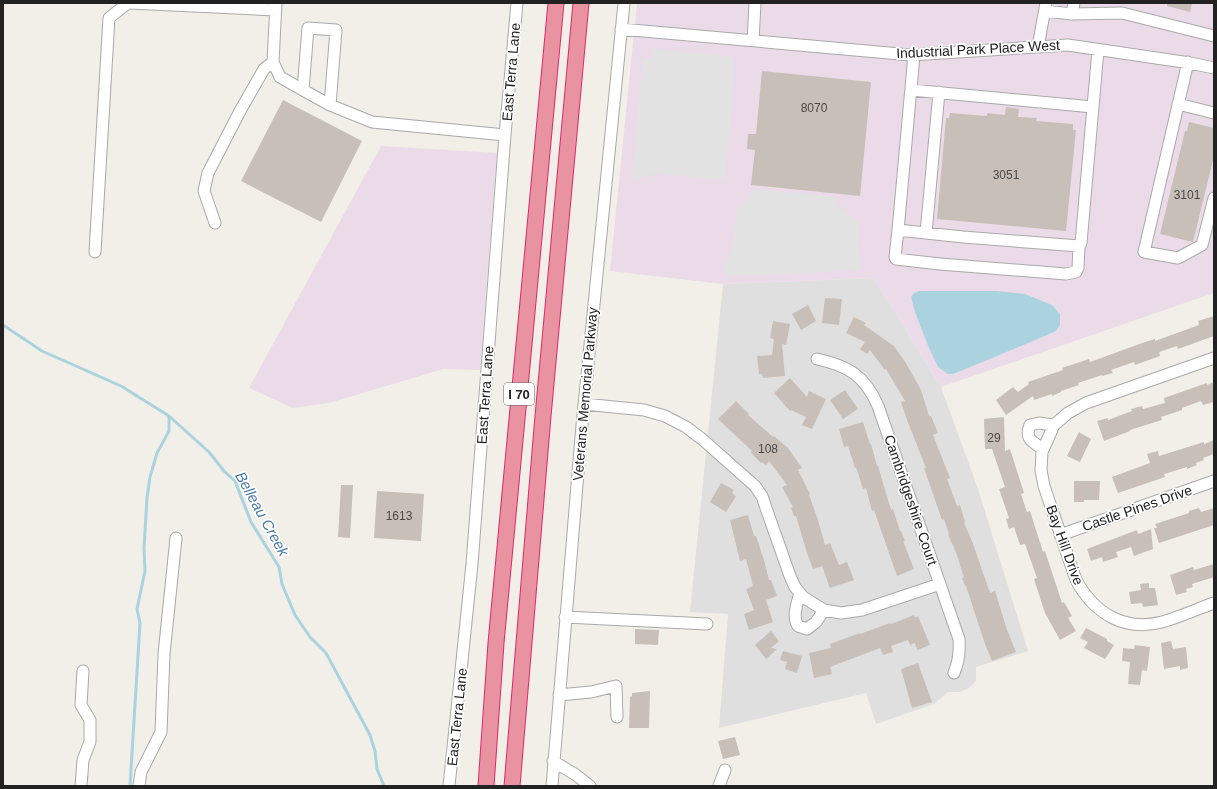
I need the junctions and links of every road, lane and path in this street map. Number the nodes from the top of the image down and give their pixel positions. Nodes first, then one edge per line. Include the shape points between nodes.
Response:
1 (129, 3) edge
2 (517, 3) edge
3 (556, 3) edge
4 (581, 3) edge
5 (624, 3) edge
6 (755, 3) edge
7 (276, 6) edge
8 (1045, 7) edge
9 (1073, 8) edge
10 (621, 29) junction
11 (1214, 36) edge
12 (753, 41) junction
13 (1038, 47) junction
14 (1098, 50) junction
15 (914, 55) junction
16 (273, 62) junction
17 (1188, 62) junction
18 (1214, 68) edge
19 (303, 90) junction
20 (911, 90) junction
21 (939, 92) junction
22 (1178, 104) junction
23 (330, 106) junction
24 (1093, 107) junction
25 (1214, 113) edge
26 (505, 135) junction
27 (1214, 198) edge
28 (215, 223) dead end
29 (898, 230) junction
30 (926, 233) junction
31 (1079, 246) junction
32 (95, 252) dead end
33 (1214, 358) edge
34 (817, 359) dead end
35 (584, 404) junction
36 (1054, 425) junction
37 (1043, 450) junction
38 (1214, 481) edge
39 (1060, 535) junction
40 (176, 538) dead end
41 (940, 584) junction
42 (800, 593) junction
43 (1214, 603) edge
44 (824, 610) junction
45 (565, 617) junction
46 (707, 624) dead end
47 (83, 671) dead end
48 (954, 673) dead end
49 (559, 695) junction
50 (617, 717) dead end
51 (514, 758) junction
52 (553, 760) junction
53 (725, 770) dead end
54 (81, 786) edge
55 (139, 786) edge
56 (450, 786) edge
57 (486, 786) edge
58 (512, 786) edge
59 (518, 786) edge
60 (552, 786) edge
61 (590, 786) edge
62 (719, 786) edge

1 - 7 street
1 - 32 street via 109,18
2 - 26 street, East Terra Lane
3 - 57 highway, I 70 via 500,596
4 - 51 highway, I 70
5 - 10 street, Veterans Memorial Parkway
6 - 12 street
7 - 16 street
8 - 9 street
8 - 13 street
9 - 11 street via 1122,13
10 - 12 street, Industrial Park Place West
10 - 35 street, Veterans Memorial Parkway
12 - 15 street, Industrial Park Place West
13 - 14 street, Industrial Park Place West via 1068,45
13 - 15 street, Industrial Park Place West
14 - 17 street, Industrial Park Place West
14 - 24 street
15 - 20 street
16 - 19 street via 280,76
16 - 28 street via 264,70 208,173 204,191
17 - 18 street, Industrial Park Place West
17 - 22 street
19 - 23 street
19 - 23 street via 308,28 336,30
20 - 21 street
20 - 29 street
21 - 24 street
21 - 30 street
22 - 25 street
22 - 27 street via 1144,252 1178,258 1202,245
23 - 26 street via 372,122
24 - 31 street
26 - 56 street, East Terra Lane via 472,564
29 - 30 street
29 - 31 street via 896,259 940,264 1066,274 1076,272 1078,268
30 - 31 street
33 - 36 street, Bay Hill Drive via 1086,403
34 - 41 street, Cambridgeshire Court via 832,362 855,373 872,393
35 - 42 street via 644,410 665,416 686,426 731,464 762,496 790,576
35 - 45 street, Veterans Memorial Parkway
36 - 37 street, Bay Hill Drive
36 - 37 street via 1030,425 1027,432 1029,438
37 - 39 street, Bay Hill Drive via 1040,470
38 - 39 street, Castle Pines Drive
39 - 43 street, Bay Hill Drive via 1083,593 1092,604 1117,620 1133,624 1162,622
40 - 55 street via 164,654 160,732 141,772
41 - 44 street via 862,610 841,613
41 - 48 street, Cambridgeshire Court via 959,639 959,662
42 - 44 street
42 - 44 street via 796,612 798,626 807,629 816,622
45 - 46 street
45 - 49 street, Veterans Memorial Parkway
47 - 54 street via 81,705 90,720 90,742 83,760
49 - 50 street via 591,692 616,686
49 - 52 street, Veterans Memorial Parkway
51 - 58 highway, I 70
51 - 59 highway
52 - 60 street, Veterans Memorial Parkway
52 - 61 street
53 - 62 street

